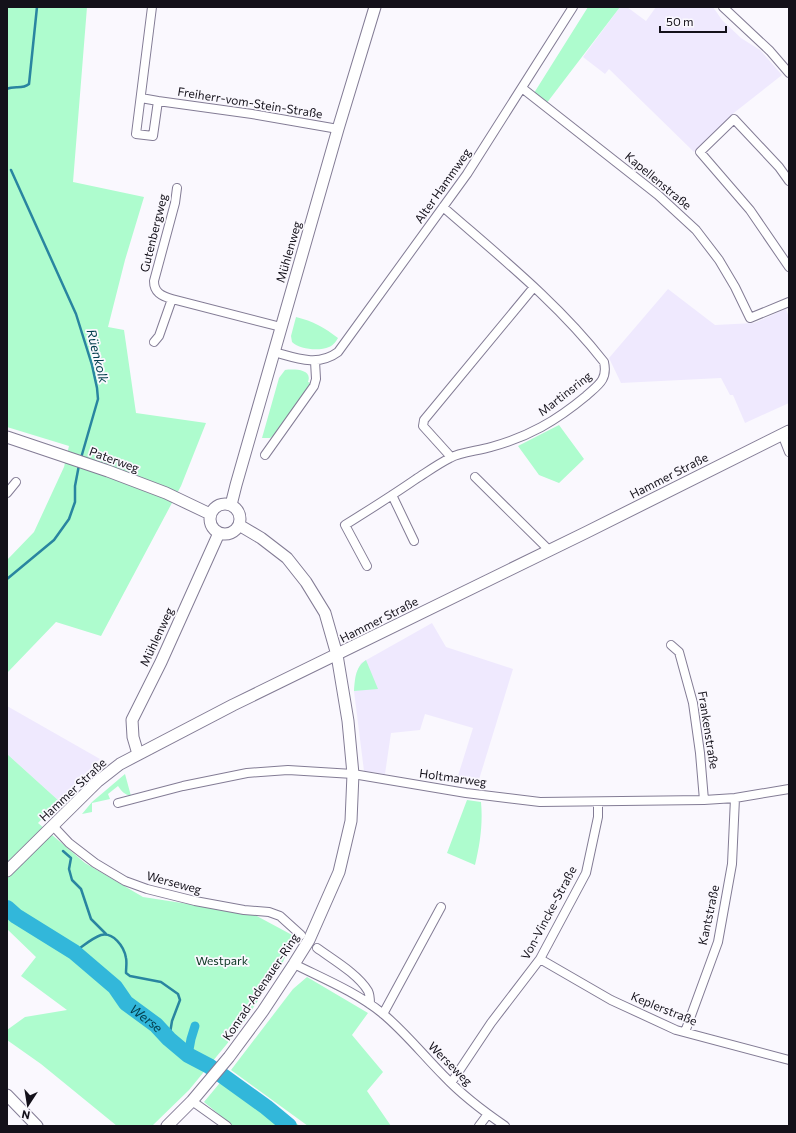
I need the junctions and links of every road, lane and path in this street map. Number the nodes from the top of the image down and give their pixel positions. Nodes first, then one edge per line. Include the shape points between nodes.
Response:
1 (152, 7) edge
2 (375, 7) edge
3 (573, 7) edge
4 (723, 7) edge
5 (789, 73) edge
6 (522, 88) junction
7 (141, 98) junction
8 (158, 100) junction
9 (338, 130) junction
10 (789, 180) edge
11 (177, 188) dead end
12 (443, 207) junction
13 (789, 267) edge
14 (534, 287) junction
15 (172, 299) junction
16 (789, 302) edge
17 (281, 327) junction
18 (154, 342) dead end
19 (274, 352) junction
20 (315, 361) junction
21 (786, 433) edge
22 (7, 437) edge
23 (789, 452) edge
24 (265, 455) dead end
25 (451, 457) junction
26 (475, 477) dead end
27 (16, 482) dead end
28 (7, 493) edge
29 (392, 495) junction
30 (231, 505) junction
31 (210, 514) junction
32 (239, 525) junction
33 (219, 533) junction
34 (414, 542) dead end
35 (549, 550) junction
36 (366, 566) dead end
37 (671, 646) dead end
38 (337, 655) junction
39 (138, 754) junction
40 (353, 774) junction
41 (789, 789) edge
42 (735, 798) junction
43 (704, 800) junction
44 (598, 802) junction
45 (118, 803) dead end
46 (53, 826) junction
47 (7, 871) edge
48 (441, 907) dead end
49 (301, 935) dead end
50 (316, 948) dead end
51 (540, 959) junction
52 (294, 964) junction
53 (370, 1004) junction
54 (383, 1014) junction
55 (685, 1032) junction
56 (789, 1060) edge
57 (451, 1083) junction
58 (7, 1095) edge
59 (192, 1101) junction
60 (488, 1114) junction
61 (37, 1126) edge
62 (167, 1126) edge
63 (227, 1126) edge
64 (479, 1126) edge
65 (505, 1126) edge

1 - 7 street
2 - 9 main road, Mühlenweg
3 - 6 street, Alter Hammweg
4 - 5 street via 770,51
6 - 12 street, Alter Hammweg
6 - 16 street, Kapellenstraße via 658,195 696,230 719,260 750,318
7 - 8 street, Freiherr-vom-Stein-Straße
7 - 8 street via 136,134 153,136
8 - 9 street, Freiherr-vom-Stein-Straße
9 - 17 main road, Mühlenweg
10 - 13 street via 734,119 700,152 750,210
11 - 15 street, Gutenbergweg via 154,280 157,292
12 - 14 street, Martinsring
12 - 20 street, Alter Hammweg via 338,352 325,360
14 - 25 street via 424,420 423,426
14 - 25 street, Martinsring via 604,362 602,382 564,414 531,434
15 - 17 street, Gutenbergweg
15 - 18 street via 159,336
17 - 19 main road, Mühlenweg
19 - 20 street
19 - 30 main road, Mühlenweg
20 - 24 street via 314,386
21 - 23 street
21 - 35 main road, Hammer Straße
22 - 31 main road, Paterweg via 166,493
25 - 29 street, Martinsring
26 - 35 street
27 - 28 street
29 - 34 street
29 - 36 street, Martinsring via 345,525
30 - 31 main road via 216,506
30 - 32 main road via 240,516
31 - 33 main road via 210,524
32 - 33 main road via 229,534
32 - 38 main road, Konrad-Adenauer-Ring via 287,558 306,582 325,613
33 - 39 main road, Mühlenweg via 132,720
35 - 38 main road, Hammer Straße
37 - 43 street, Frankenstraße via 679,652 693,703
38 - 39 main road, Hammer Straße
38 - 40 main road, Konrad-Adenauer-Ring via 348,721
39 - 46 main road, Hammer Straße via 97,782
40 - 44 street, Holtmarweg via 466,793 540,802
40 - 45 street, Holtmarweg via 288,770 247,773
40 - 52 main road, Konrad-Adenauer-Ring via 351,821 339,872 309,940
41 - 42 street, Holtmarweg
42 - 43 street, Holtmarweg
42 - 55 street, Kantstraße via 732,864 718,942
43 - 44 street, Holtmarweg
44 - 51 street, Von-Vincke-Straße via 598,816 586,873
46 - 47 main road, Hammer Straße
46 - 49 street, Werseweg via 69,843 95,863 125,881 195,902 269,912 280,916
48 - 54 street
50 - 53 street via 362,984 368,992
51 - 55 street, Keplerstraße via 611,1000
51 - 57 street, Von-Vincke-Straße via 491,1023
52 - 53 street, Werseweg
52 - 59 main road, Konrad-Adenauer-Ring via 229,1057
53 - 54 street, Werseweg
54 - 57 street, Werseweg
55 - 56 street, Keplerstraße
57 - 60 street, Werseweg
58 - 61 main road
59 - 62 main road, Konrad-Adenauer-Ring
59 - 63 street
60 - 64 street
60 - 65 street, Werseweg

